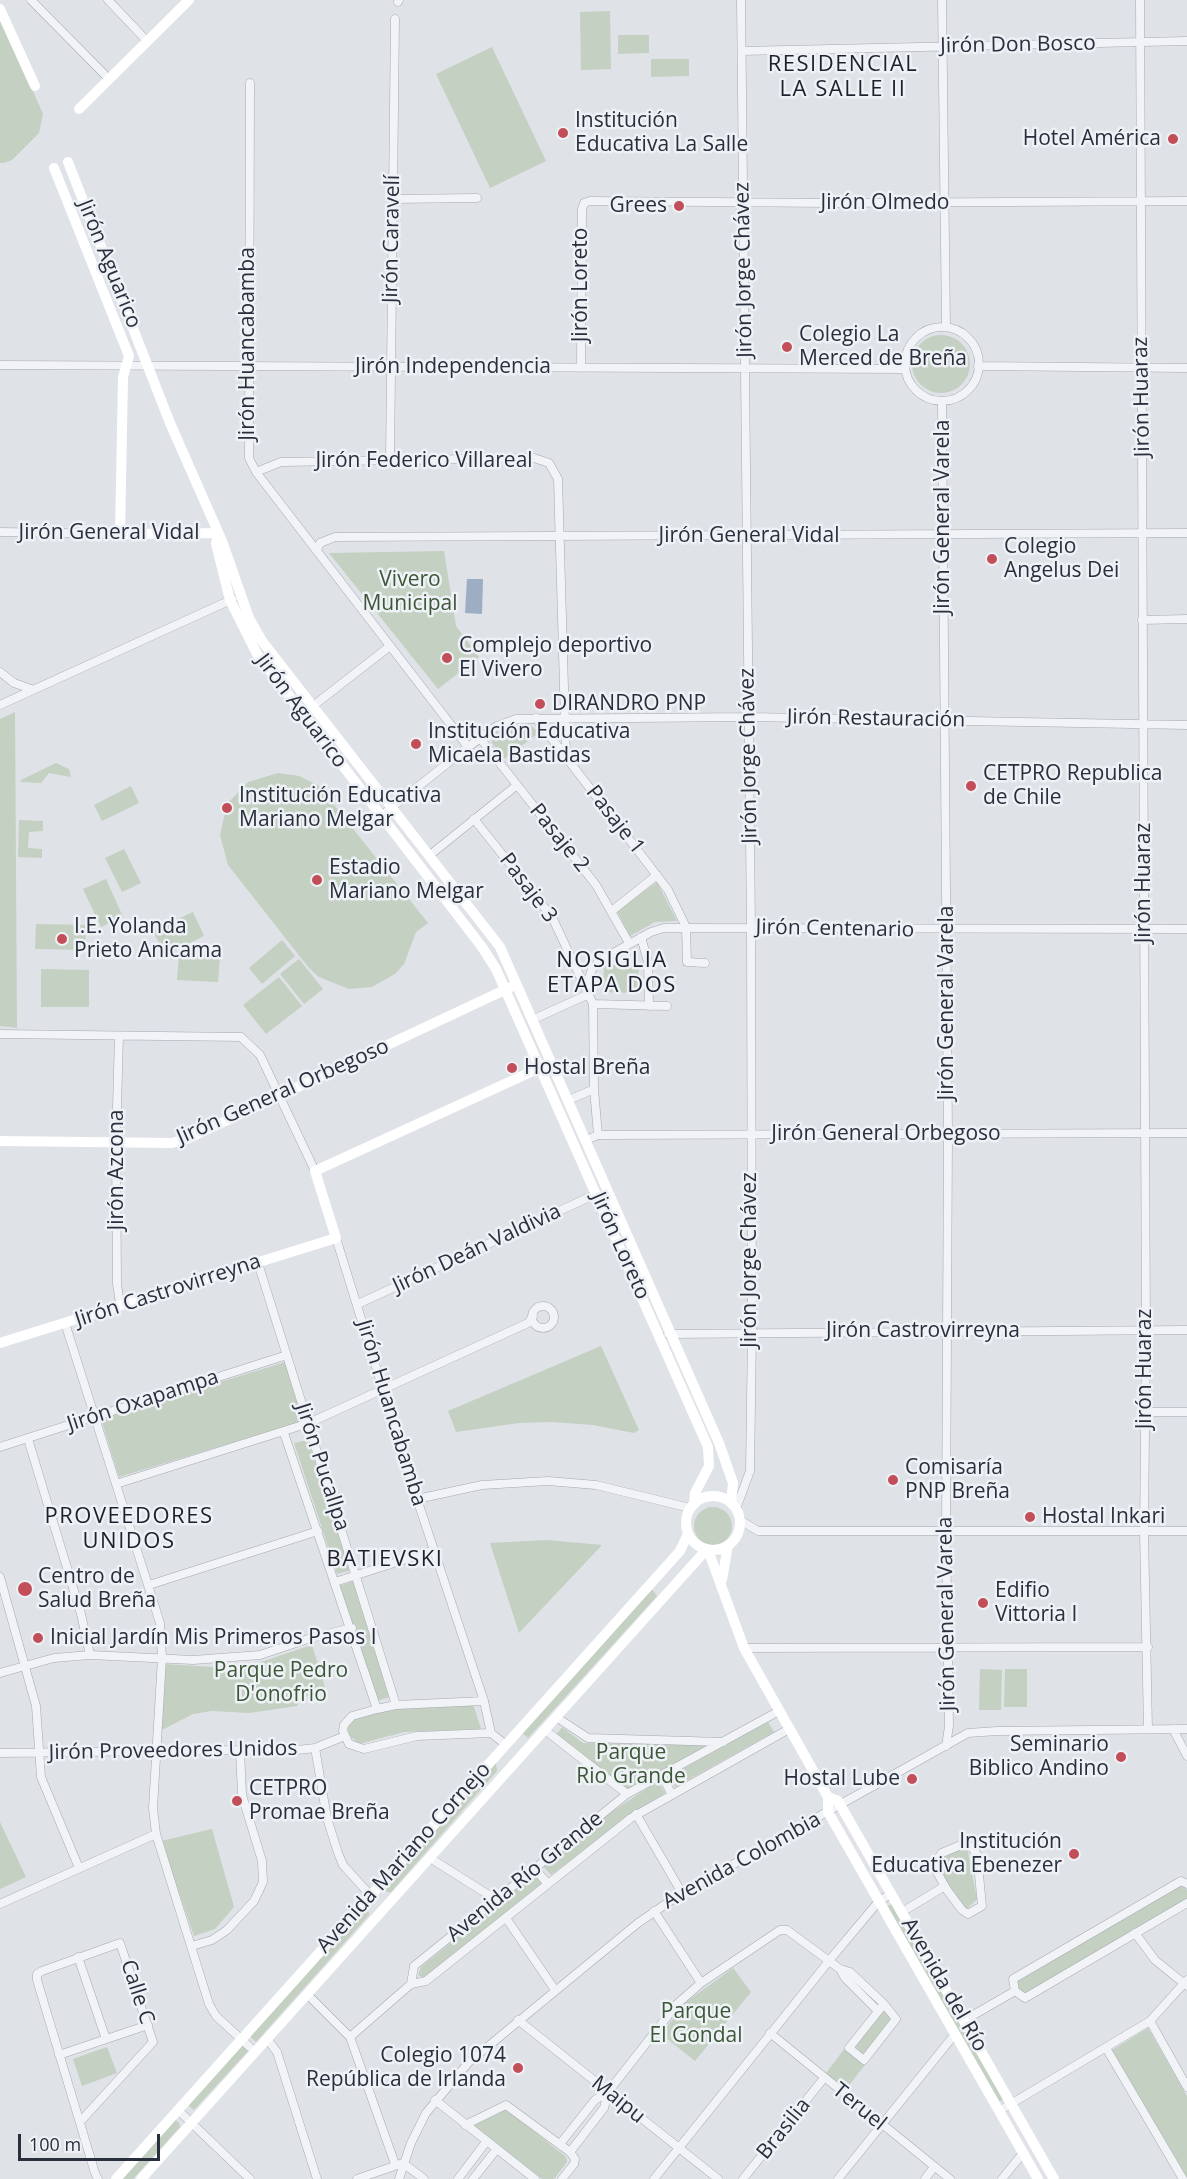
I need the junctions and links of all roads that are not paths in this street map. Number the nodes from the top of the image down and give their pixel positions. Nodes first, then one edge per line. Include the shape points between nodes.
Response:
1 (31, 0) edge
2 (108, 0) edge
3 (741, 0) edge
4 (942, 0) edge
5 (1140, 0) edge
6 (184, 2) edge
7 (0, 9) edge
8 (395, 19) dead end
9 (147, 41) junction
10 (1187, 41) edge
11 (1139, 43) junction
12 (943, 47) junction
13 (742, 51) junction
14 (109, 80) junction
15 (250, 83) dead end
16 (35, 86) dead end
17 (79, 109) dead end
18 (68, 162) dead end
19 (54, 168) dead end
20 (477, 198) dead end
21 (393, 199) junction
22 (1139, 201) junction
23 (1187, 201) edge
24 (584, 203) joint
25 (743, 203) junction
26 (945, 203) junction
27 (86, 208) junction
28 (72, 214) junction
29 (946, 326) junction
30 (0, 365) edge
31 (150, 366) junction
32 (978, 366) junction
33 (126, 367) junction
34 (248, 367) junction
35 (391, 367) junction
36 (1142, 367) junction
37 (581, 368) junction
38 (745, 368) junction
39 (1187, 368) edge
40 (905, 369) junction
41 (942, 403) junction
42 (390, 459) junction
43 (256, 472) junction
44 (0, 532) edge
45 (218, 533) junction
46 (1143, 533) junction
47 (1187, 533) edge
48 (120, 534) junction
49 (943, 535) junction
50 (560, 536) junction
51 (747, 536) junction
52 (317, 550) junction
53 (235, 598) junction
54 (1187, 619) edge
55 (1142, 620) junction
56 (390, 646) junction
57 (0, 672) edge
58 (31, 689) junction
59 (0, 705) edge
60 (313, 706) junction
61 (749, 717) junction
62 (536, 718) junction
63 (564, 718) junction
64 (945, 720) junction
65 (1143, 725) junction
66 (1187, 725) edge
67 (480, 738) junction
68 (468, 747) junction
69 (566, 757) junction
70 (517, 786) junction
71 (392, 807) junction
72 (381, 816) junction
73 (474, 819) junction
74 (430, 855) junction
75 (657, 875) junction
76 (613, 910) junction
77 (686, 927) junction
78 (751, 928) junction
79 (1144, 929) junction
80 (1187, 929) edge
81 (946, 930) junction
82 (642, 937) junction
83 (629, 943) junction
84 (599, 961) junction
85 (705, 963) dead end
86 (579, 972) junction
87 (518, 984) junction
88 (506, 990) junction
89 (587, 991) junction
90 (593, 1004) junction
91 (649, 1006) junction
92 (667, 1006) dead end
93 (534, 1019) junction
94 (0, 1034) edge
95 (119, 1036) junction
96 (552, 1062) junction
97 (541, 1067) junction
98 (594, 1089) junction
99 (280, 1096) junction
100 (569, 1100) junction
101 (1187, 1133) edge
102 (749, 1134) junction
103 (1144, 1134) junction
104 (598, 1135) junction
105 (948, 1135) junction
106 (586, 1140) junction
107 (0, 1141) edge
108 (116, 1143) junction
109 (315, 1172) junction
110 (597, 1194) junction
111 (336, 1238) junction
112 (258, 1263) junction
113 (120, 1304) junction
114 (358, 1304) junction
115 (531, 1319) junction
116 (65, 1323) junction
117 (1146, 1330) junction
118 (1187, 1330) edge
119 (752, 1331) junction
120 (948, 1332) junction
121 (666, 1334) junction
122 (0, 1343) edge
123 (287, 1355) junction
124 (383, 1390) junction
125 (1145, 1412) junction
126 (1187, 1412) edge
127 (96, 1417) junction
128 (309, 1424) junction
129 (284, 1432) junction
130 (28, 1439) junction
131 (0, 1448) edge
132 (116, 1484) junction
133 (417, 1499) junction
134 (692, 1506) junction
135 (734, 1506) junction
136 (740, 1521) junction
137 (318, 1531) junction
138 (946, 1531) junction
139 (1187, 1531) edge
140 (1144, 1532) junction
141 (688, 1534) junction
142 (728, 1545) junction
143 (434, 1550) junction
144 (708, 1550) junction
145 (357, 1576) junction
146 (0, 1577) edge
147 (335, 1582) junction
148 (651, 1583) junction
149 (149, 1585) junction
150 (723, 1590) junction
151 (665, 1596) junction
152 (3, 1598) edge
153 (352, 1628) junction
154 (948, 1647) junction
155 (1148, 1647) junction
156 (744, 1648) junction
157 (90, 1655) junction
158 (162, 1658) junction
159 (26, 1664) junction
160 (0, 1673) edge
161 (484, 1701) junction
162 (396, 1705) junction
163 (377, 1709) junction
164 (779, 1712) junction
165 (556, 1717) junction
166 (789, 1729) junction
167 (1148, 1729) junction
168 (1187, 1729) edge
169 (545, 1730) junction
170 (1173, 1730) junction
171 (491, 1733) junction
172 (345, 1737) junction
173 (724, 1742) junction
174 (505, 1746) junction
175 (946, 1746) junction
176 (315, 1748) junction
177 (240, 1750) junction
178 (526, 1751) junction
179 (38, 1752) junction
180 (0, 1753) edge
181 (156, 1753) junction
182 (1187, 1756) edge
183 (513, 1766) junction
184 (662, 1776) junction
185 (671, 1793) junction
186 (627, 1794) junction
187 (828, 1797) junction
188 (840, 1805) junction
189 (828, 1812) junction
190 (636, 1814) junction
191 (156, 1834) junction
192 (430, 1858) junction
193 (79, 1868) junction
194 (534, 1868) junction
195 (548, 1884) junction
196 (1187, 1884) edge
197 (945, 1886) junction
198 (682, 1893) junction
199 (891, 1894) junction
200 (372, 1895) junction
201 (495, 1899) junction
202 (879, 1901) junction
203 (390, 1902) junction
204 (1187, 1903) edge
205 (0, 1904) edge
206 (382, 1911) junction
207 (654, 1911) junction
208 (902, 1912) junction
209 (506, 1918) junction
210 (1135, 1933) junction
211 (192, 1946) junction
212 (78, 1957) junction
213 (830, 1961) junction
214 (840, 1969) junction
215 (701, 1983) junction
216 (411, 1984) junction
217 (1186, 1984) edge
218 (555, 1990) junction
219 (1015, 1991) junction
220 (307, 1995) junction
221 (884, 2004) junction
222 (878, 2012) junction
223 (518, 2020) junction
224 (963, 2021) junction
225 (1150, 2021) junction
226 (148, 2025) junction
227 (770, 2033) junction
228 (955, 2034) junction
229 (350, 2037) junction
230 (106, 2039) junction
231 (267, 2039) junction
232 (241, 2040) junction
233 (1106, 2048) junction
234 (255, 2052) junction
235 (59, 2055) junction
236 (824, 2078) junction
237 (1187, 2086) edge
238 (608, 2092) junction
239 (435, 2100) junction
240 (1012, 2104) junction
241 (178, 2110) junction
242 (999, 2111) junction
243 (80, 2122) junction
244 (192, 2123) junction
245 (465, 2125) junction
246 (882, 2125) junction
247 (486, 2142) junction
248 (560, 2144) junction
249 (678, 2149) junction
250 (496, 2150) junction
251 (570, 2152) junction
252 (1023, 2153) junction
253 (399, 2163) junction
254 (934, 2167) junction
255 (99, 2179) edge
256 (116, 2179) edge
257 (141, 2179) edge
258 (250, 2179) edge
259 (317, 2179) edge
260 (357, 2179) edge
261 (399, 2179) edge
262 (424, 2179) edge
263 (458, 2179) edge
264 (472, 2179) edge
265 (535, 2179) edge
266 (562, 2179) edge
267 (654, 2179) edge
268 (718, 2179) edge
269 (744, 2179) edge
270 (838, 2179) edge
271 (925, 2179) edge
272 (950, 2179) edge
273 (1002, 2179) edge
274 (1038, 2179) edge
275 (1054, 2179) edge
276 (1184, 2179) edge

1 - 14 street
2 - 9 street
3 - 13 street, Jirón Jorge Chávez
4 - 12 street
5 - 11 street, Jirón Huaraz
6 - 9 main road
7 - 16 main road
8 - 21 street, Jirón Caravelí
9 - 14 main road
10 - 11 street, Jirón Don Bosco
11 - 12 street, Jirón Don Bosco
11 - 22 street, Jirón Huaraz
12 - 13 street, Jirón Don Bosco
12 - 26 street
13 - 25 street, Jirón Jorge Chávez
14 - 17 main road
15 - 34 street, Jirón Huancabamba
18 - 27 main road, Jirón Aguarico
19 - 28 main road, Jirón Aguarico
20 - 21 street
21 - 35 street, Jirón Caravelí
22 - 23 street, Jirón Olmedo
22 - 26 street, Jirón Olmedo
22 - 36 street, Jirón Huaraz
24 - 25 street, Jirón Olmedo
24 - 37 street, Jirón Loreto
25 - 26 street, Jirón Olmedo
25 - 38 street, Jirón Jorge Chávez
26 - 29 street
27 - 28 main road
27 - 31 main road, Jirón Aguarico
28 - 33 main road, Jirón Aguarico via 129,356
29 - 32 street via 973,344
29 - 40 street via 924,331 916,338 909,347
30 - 33 street, Jirón Independencia
31 - 33 street, Jirón Independencia
31 - 34 street, Jirón Independencia
31 - 45 main road, Jirón Aguarico
32 - 36 street
32 - 41 street via 968,391 956,400
33 - 48 main road, Jirón Aguarico
34 - 35 street, Jirón Independencia
34 - 43 street, Jirón Huancabamba via 248,451
35 - 37 street, Jirón Independencia
35 - 42 street, Jirón Caravelí
36 - 39 street
36 - 46 street, Jirón Huaraz
37 - 38 street, Jirón Independencia
38 - 40 street, Jirón Independencia
38 - 51 street, Jirón Jorge Chávez
40 - 41 street via 918,393
41 - 49 street, Jirón General Varela
42 - 43 street, Jirón Federico Villareal via 281,462
42 - 50 street, Jirón Federico Villareal via 542,459 558,479
43 - 52 street, Jirón Huancabamba
44 - 48 street, Jirón General Vidal
45 - 48 main road, Jirón General Vidal
45 - 53 main road, Jirón Aguarico via 216,544
46 - 47 street, Jirón General Vidal
46 - 49 street, Jirón General Vidal
46 - 55 street, Jirón Huaraz
49 - 51 street, Jirón General Vidal
49 - 64 street, Jirón General Varela
50 - 51 street, Jirón General Vidal
50 - 52 street, Jirón General Vidal via 335,537 320,543
50 - 63 street, Jirón Federico Villareal
51 - 61 street, Jirón Jorge Chávez
52 - 56 street, Jirón Huancabamba
53 - 58 street
53 - 60 main road, Jirón Aguarico via 262,641
53 - 72 main road, Jirón Aguarico via 247,638 264,664
54 - 55 street
55 - 65 street, Jirón Huaraz
56 - 60 street
56 - 68 street, Jirón Huancabamba
57 - 58 street
58 - 59 street
60 - 71 main road, Jirón Aguarico
61 - 63 street, Jirón Restauración
61 - 64 street, Jirón Restauración
61 - 78 street, Jirón Jorge Chávez
62 - 63 street, Jirón Restauración
62 - 67 street, Jirón Restauración via 516,719
62 - 69 street, Pasaje 1
63 - 69 street, Jirón Federico Villareal
64 - 65 street, Jirón Restauración
64 - 81 street, Jirón General Varela
65 - 66 street, Jirón Restauración
65 - 79 street, Jirón Huaraz
67 - 68 street, Jirón Restauración
67 - 70 street, Pasaje 2
68 - 71 street, Jirón Restauración
69 - 75 street, Pasaje 1
70 - 73 street
70 - 76 street, Pasaje 2
71 - 72 street, Jirón Restauración
71 - 74 main road, Jirón Aguarico
72 - 88 main road, Jirón Aguarico via 482,947
73 - 74 street
73 - 86 street, Pasaje 3 via 552,917
74 - 87 main road, Jirón Aguarico via 500,947
75 - 76 street
75 - 77 street, Pasaje 1
76 - 83 street, Pasaje 2
77 - 78 street, Jirón Centenario
77 - 82 street, Jirón Centenario via 664,928
77 - 85 street via 687,962
78 - 81 street, Jirón Centenario
78 - 102 street, Jirón Jorge Chávez
79 - 80 street, Jirón Centenario
79 - 81 street, Jirón Centenario
79 - 103 street, Jirón Huaraz
81 - 105 street, Jirón General Varela
82 - 83 street, Jirón Centenario
82 - 91 street via 648,962
83 - 84 street, Jirón Centenario
84 - 86 street, Jirón Centenario
84 - 89 street via 588,978
86 - 89 street, Pasaje 3
87 - 88 main road, Jirón General Orbegoso
87 - 93 main road, Jirón Loreto
88 - 97 main road, Jirón Loreto
88 - 99 main road, Jirón General Orbegoso
89 - 90 street
89 - 93 street
90 - 91 street
90 - 98 street
91 - 92 street
93 - 96 main road, Jirón Loreto
94 - 95 street, Jirón Huancabamba
95 - 99 street, Jirón Huancabamba via 241,1037 260,1055
95 - 108 street, Jirón Azcona
96 - 97 main road
96 - 100 main road, Jirón Loreto
97 - 109 main road
97 - 110 main road, Jirón Loreto
98 - 100 street
98 - 104 street
99 - 108 main road, Jirón General Orbegoso via 172,1143
99 - 109 street, Jirón Huancabamba
100 - 106 main road, Jirón Loreto
101 - 103 street, Jirón General Orbegoso
102 - 104 street, Jirón General Orbegoso
102 - 105 street, Jirón General Orbegoso
102 - 119 street, Jirón Jorge Chávez
103 - 105 street, Jirón General Orbegoso
103 - 117 street, Jirón Huaraz
104 - 106 street, Jirón General Orbegoso
105 - 120 street, Jirón General Varela
106 - 121 main road, Jirón Loreto
107 - 108 main road, Jirón General Orbegoso
108 - 113 street, Jirón Azcona
109 - 111 main road, Jirón Huancabamba
110 - 114 street, Jirón Deán Valdivia
110 - 121 main road, Jirón Loreto
111 - 112 main road, Jirón Castrovirreyna
111 - 114 street, Jirón Huancabamba
112 - 113 main road, Jirón Castrovirreyna
112 - 123 street, Jirón Pucallpa
113 - 116 main road, Jirón Castrovirreyna
114 - 124 street, Jirón Huancabamba
115 - 115 street via 541,1307 548,1308 554,1320 544,1328
115 - 124 street
116 - 122 main road, Jirón Castrovirreyna
116 - 127 street
117 - 118 street, Jirón Castrovirreyna
117 - 120 street, Jirón Castrovirreyna
117 - 125 street, Jirón Huaraz
119 - 120 street, Jirón Castrovirreyna
119 - 121 street, Jirón Castrovirreyna
119 - 135 street, Jirón Jorge Chávez via 750,1471
120 - 138 street, Jirón General Varela
121 - 134 main road, Jirón Loreto via 708,1447 709,1466
121 - 135 main road, Jirón Loreto via 729,1471
123 - 127 street, Jirón Oxapampa
123 - 128 street, Jirón Pucallpa
124 - 128 street
124 - 133 street, Jirón Huancabamba
125 - 126 street
125 - 140 street, Jirón Huaraz
127 - 130 street, Jirón Oxapampa
127 - 132 street
128 - 129 street
128 - 145 street, Jirón Pucallpa
129 - 132 street
129 - 137 street, Jirón Pucallpa
130 - 131 street, Jirón Oxapampa
130 - 157 street
132 - 149 street
133 - 134 street via 482,1485 548,1481 596,1485
133 - 143 street, Jirón Huancabamba
134 - 135 main road via 708,1496 717,1496
134 - 141 main road via 686,1521
135 - 136 main road
136 - 138 street via 758,1531
136 - 142 main road via 737,1534
137 - 147 street, Jirón Pucallpa
137 - 149 street
138 - 140 street
138 - 154 street, Jirón General Varela
139 - 140 street
140 - 155 street, Jirón Huaraz
141 - 144 main road
141 - 148 main road, Avenida Mariano Cornejo via 680,1551
142 - 144 main road
142 - 150 main road, Avenida del Río
143 - 145 street
143 - 161 street, Jirón Huancabamba
144 - 150 main road, Avenida del Río
144 - 151 main road, Avenida Mariano Cornejo
145 - 147 street
145 - 162 street, Jirón Pucallpa
146 - 152 street
147 - 153 street, Jirón Pucallpa
148 - 151 main road
148 - 174 main road, Avenida Mariano Cornejo
149 - 158 street via 160,1623
150 - 156 main road, Avenida del Río
151 - 165 main road, Avenida Mariano Cornejo
152 - 159 street
153 - 158 street via 260,1655
153 - 163 street, Jirón Pucallpa
154 - 155 street
154 - 156 street
154 - 175 street, Jirón General Varela
155 - 167 street, Jirón Huaraz
156 - 164 main road, Avenida del Río
157 - 158 street
157 - 159 street
158 - 181 street
159 - 160 street
159 - 179 street via 36,1706
161 - 162 street
161 - 171 street, Jirón Huancabamba
162 - 163 street
163 - 172 street via 347,1720
164 - 166 main road, Avenida del Río
164 - 173 street, Avenida Río Grande
165 - 169 main road, Avenida Mariano Cornejo
165 - 173 street via 588,1738
166 - 185 street, Avenida Río Grande
166 - 187 main road, Avenida del Río
167 - 170 street, Avenida Colombia
167 - 175 street, Avenida Colombia via 978,1731
168 - 170 street, Avenida Colombia
169 - 178 main road, Avenida Mariano Cornejo
169 - 186 street
170 - 182 street
171 - 172 street via 417,1736 364,1749 349,1744
171 - 174 street
172 - 176 street, Jirón Proveedores Unidos
173 - 184 street, Avenida Río Grande
174 - 178 main road via 522,1742
174 - 183 main road via 503,1762
174 - 200 main road, Avenida Mariano Cornejo
175 - 188 street, Avenida Colombia
176 - 177 street, Jirón Proveedores Unidos via 280,1752
176 - 200 street via 327,1818 338,1853 343,1865
177 - 181 street, Jirón Proveedores Unidos
177 - 211 street via 242,1795 262,1861 263,1882 254,1901 228,1930
178 - 183 main road, Avenida Mariano Cornejo
179 - 180 street, Jirón Proveedores Unidos
179 - 181 street, Jirón Proveedores Unidos
179 - 193 street via 40,1777
181 - 191 street
183 - 192 main road, Avenida Mariano Cornejo
184 - 185 street
184 - 186 street, Avenida Río Grande
185 - 190 street, Avenida Río Grande
186 - 194 street, Avenida Río Grande
187 - 188 main road, Avenida del Río
187 - 189 main road, Avenida del Río
188 - 189 street, Avenida Colombia
188 - 199 main road, Avenida del Río
189 - 198 street, Avenida Colombia
189 - 202 main road, Avenida del Río
190 - 195 street, Avenida Río Grande
190 - 198 street
191 - 193 street
191 - 211 street
192 - 201 street
192 - 203 main road, Avenida Mariano Cornejo
193 - 205 street
194 - 195 street
194 - 201 street, Avenida Río Grande
195 - 209 street, Avenida Río Grande
196 - 219 street via 1181,1881 1013,1979
197 - 197 street via 964,1912 968,1914 982,1906 977,1854 971,1847 958,1845 934,1861
197 - 208 street
198 - 207 street, Avenida Colombia
199 - 202 street
199 - 208 main road, Avenida del Río
200 - 203 main road via 386,1893
200 - 206 main road via 372,1908
200 - 232 main road, Avenida Mariano Cornejo
201 - 216 street, Avenida Río Grande via 414,1966
202 - 213 street
202 - 228 main road, Avenida del Río
203 - 206 main road, Avenida Mariano Cornejo
204 - 210 street
206 - 220 main road, Avenida Mariano Cornejo
207 - 215 street
207 - 218 street, Avenida Colombia
208 - 224 main road, Avenida del Río
209 - 216 street, Avenida Río Grande via 426,1981
209 - 218 street
210 - 217 street via 1155,1960
210 - 219 street via 1025,1998
211 - 232 street via 209,2004
212 - 226 street, Calle C via 120,1943
212 - 230 street
212 - 235 street via 38,1974
213 - 214 street
213 - 215 street via 787,1930 780,1930
213 - 227 street
214 - 221 street via 850,1972
214 - 222 street
215 - 238 street via 671,2010
216 - 229 street, Avenida Río Grande
217 - 225 street
218 - 223 street, Avenida Colombia
219 - 224 street
220 - 229 street
220 - 231 main road, Avenida Mariano Cornejo
221 - 222 street
221 - 222 street via 896,2019 866,2060 849,2048
223 - 238 street, Maipu
223 - 239 street, Avenida Colombia via 469,2062
224 - 240 main road, Avenida del Río
225 - 233 street
225 - 237 street
226 - 230 street
226 - 243 street, Calle C via 153,2042
227 - 236 street, Teruel
227 - 249 street
228 - 242 main road, Avenida del Río
228 - 246 street
229 - 253 street
230 - 235 street
231 - 234 main road, Avenida Mariano Cornejo
231 - 259 street via 277,2052
232 - 234 street
232 - 241 main road, Avenida Mariano Cornejo
233 - 240 street
233 - 276 street
234 - 244 main road, Avenida Mariano Cornejo
235 - 243 street
236 - 246 street, Teruel
236 - 269 street, Brasilia
238 - 248 street via 595,2100
238 - 249 street, Maipu
238 - 251 street via 604,2108
239 - 245 street
239 - 253 street, Avenida Colombia
240 - 242 street
240 - 275 main road, Avenida del Río
241 - 244 street
241 - 256 main road, Avenida Mariano Cornejo
242 - 252 main road, Avenida del Río
243 - 255 street
244 - 257 main road, Avenida Mariano Cornejo
244 - 258 street
245 - 247 street
245 - 248 street via 506,2105
246 - 254 street, Teruel
246 - 270 street
247 - 250 street
247 - 263 street
248 - 251 street
249 - 267 street
249 - 268 street, Maipu
250 - 264 street
250 - 265 street
251 - 266 street via 574,2164
252 - 273 street
252 - 274 main road, Avenida del Río
253 - 260 street
253 - 261 street, Avenida Colombia
253 - 262 street
254 - 271 street
254 - 272 street, Teruel

